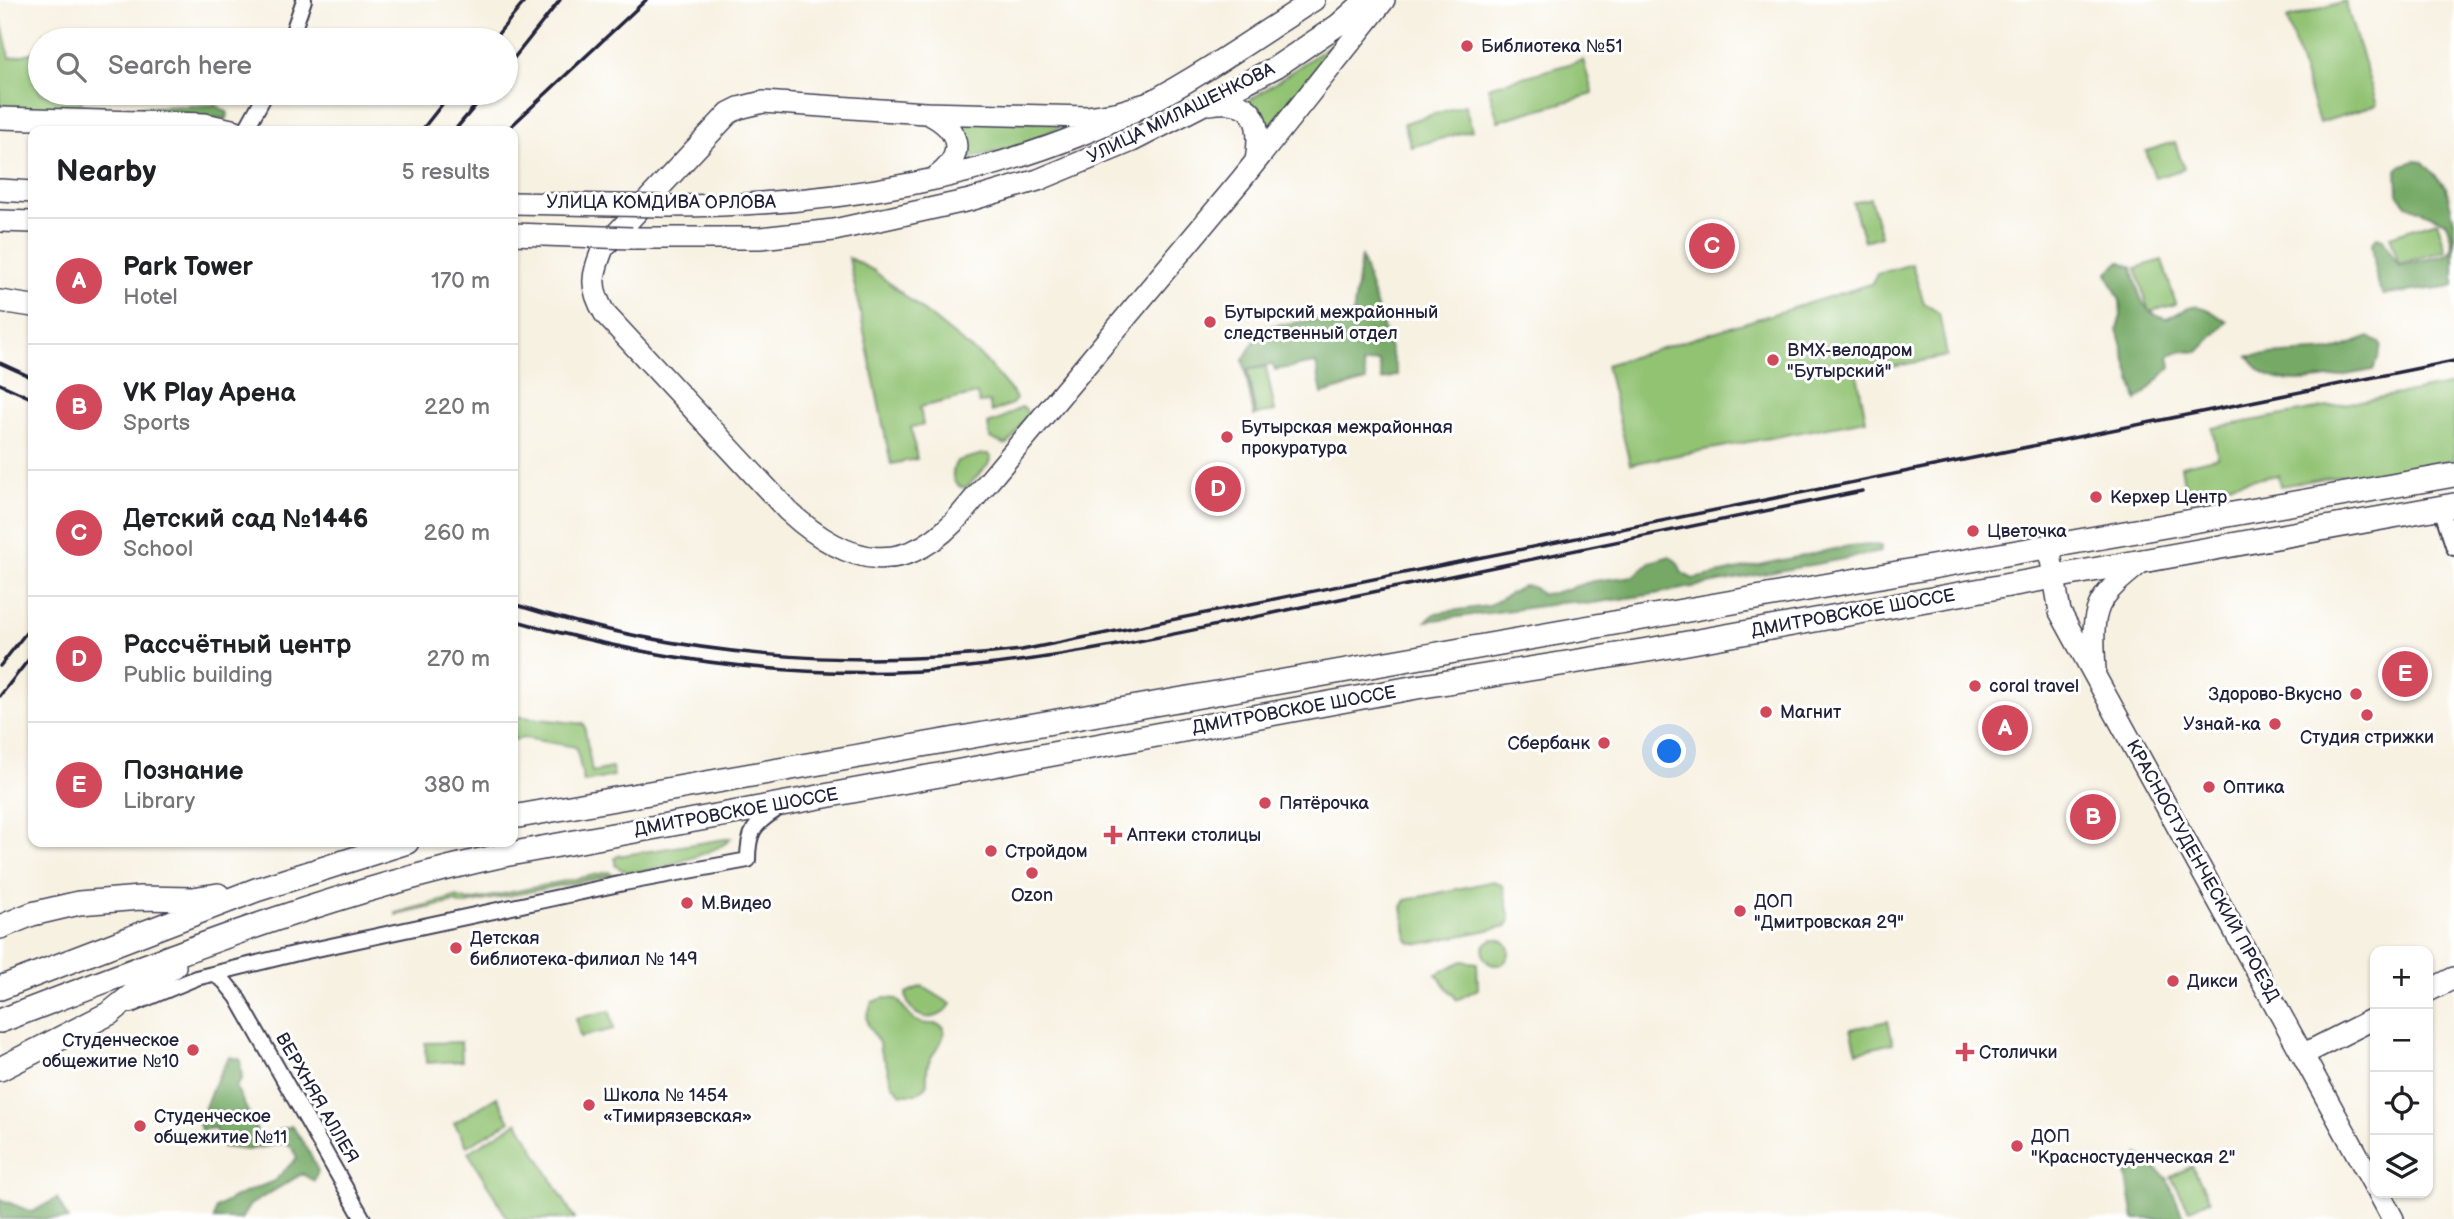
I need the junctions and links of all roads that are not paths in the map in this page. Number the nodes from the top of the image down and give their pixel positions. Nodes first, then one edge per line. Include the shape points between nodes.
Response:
1 (304, 0) edge
2 (1314, 0) edge
3 (1366, 0) edge
4 (1384, 0) edge
5 (294, 28) edge
6 (1146, 104) junction
7 (260, 105) edge
8 (1204, 105) junction
9 (925, 113) junction
10 (0, 118) edge
11 (214, 126) edge
12 (247, 126) edge
13 (1256, 161) junction
14 (936, 177) junction
15 (892, 186) joint
16 (0, 190) edge
17 (28, 192) edge
18 (518, 203) edge
19 (898, 217) joint
20 (0, 220) edge
21 (28, 222) edge
22 (518, 234) edge
23 (0, 301) edge
24 (28, 305) edge
25 (2454, 475) edge
26 (2448, 507) edge
27 (2049, 548) junction
28 (2454, 548) edge
29 (2144, 560) junction
30 (2054, 578) junction
31 (2095, 675) junction
32 (786, 803) junction
33 (518, 816) edge
34 (391, 847) edge
35 (256, 890) junction
36 (0, 927) edge
37 (215, 940) junction
38 (239, 967) junction
39 (213, 974) junction
40 (2454, 978) edge
41 (0, 988) edge
42 (2433, 988) edge
43 (237, 997) junction
44 (110, 1013) junction
45 (0, 1021) edge
46 (2370, 1021) edge
47 (2304, 1054) junction
48 (0, 1069) edge
49 (2370, 1177) edge
50 (2382, 1198) edge
51 (363, 1219) edge
52 (2393, 1219) edge

1 - 5 street
2 - 6 street, УЛИЦА МИЛАШЕНКОВА
3 - 8 street, УЛИЦА МИЛАШЕНКОВА via 1276,67
4 - 13 street
6 - 9 street via 1088,117
6 - 14 street, УЛИЦА МИЛАШЕНКОВА via 1040,150
7 - 12 street
8 - 13 street via 1233,102 1252,114 1258,135
8 - 19 street, УЛИЦА МИЛАШЕНКОВА via 1038,180
9 - 13 street via 763,102 739,108 729,113 603,248 594,275 595,297 605,314 788,511 826,542 867,557 893,557 921,549 951,527
9 - 14 street via 940,119 956,144 956,156
10 - 11 street
14 - 15 street, УЛИЦА МИЛАШЕНКОВА
15 - 18 street, УЛИЦА КОМДИВА ОРЛОВА, bridge via 757,204
16 - 17 street
19 - 22 street, УЛИЦА КОМДИВА ОРЛОВА, bridge via 760,238
20 - 21 street
23 - 24 street
25 - 27 main road, ДМИТРОВСКОЕ ШОССЕ
26 - 28 street
26 - 29 main road, ДМИТРОВСКОЕ ШОССЕ
27 - 30 street, КРАСНОСТУДЕНЧЕСКИЙ ПРОЕЗД
27 - 33 main road, ДМИТРОВСКОЕ ШОССЕ
29 - 30 main road, ДМИТРОВСКОЕ ШОССЕ
29 - 31 street via 2113,585 2098,605
30 - 31 street, КРАСНОСТУДЕНЧЕСКИЙ ПРОЕЗД via 2060,612
30 - 32 main road, ДМИТРОВСКОЕ ШОССЕ via 1417,687
31 - 47 street, КРАСНОСТУДЕНЧЕСКИЙ ПРОЕЗД
32 - 37 main road, ДМИТРОВСКОЕ ШОССЕ via 434,870
32 - 38 street via 751,832 748,860
34 - 35 main road
35 - 36 main road via 192,899 79,903
35 - 41 main road
37 - 44 main road
37 - 45 main road, ДМИТРОВСКОЕ ШОССЕ
38 - 39 street
38 - 43 street
39 - 43 street, ВЕРХНЯЯ АЛЛЕЯ
39 - 44 street
40 - 42 street
43 - 51 street, ВЕРХНЯЯ АЛЛЕЯ
44 - 48 main road
46 - 47 street
47 - 49 street, КРАСНОСТУДЕНЧЕСКИЙ ПРОЕЗД
50 - 52 street

